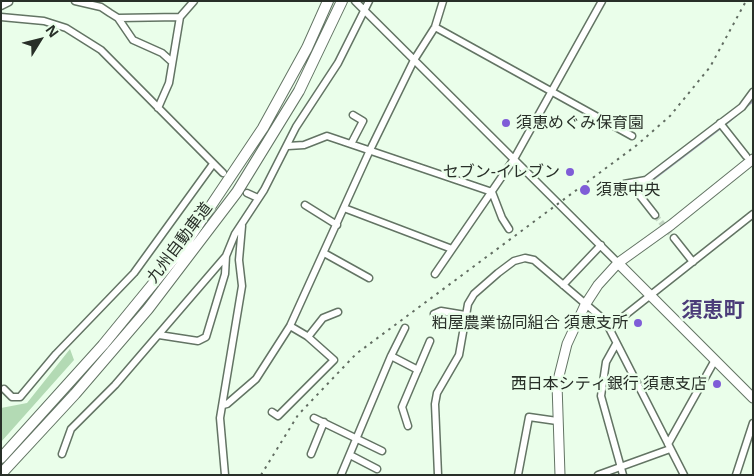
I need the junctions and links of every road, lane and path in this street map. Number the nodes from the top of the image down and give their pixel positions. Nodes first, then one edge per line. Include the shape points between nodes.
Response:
1 (75, 1) edge
2 (194, 1) edge
3 (322, 1) edge
4 (328, 1) edge
5 (342, 1) edge
6 (350, 1) edge
7 (355, 1) edge
8 (369, 1) edge
9 (443, 1) edge
10 (602, 1) edge
11 (9, 2) edge
12 (1, 6) edge
13 (365, 12) junction
14 (1, 17) edge
15 (180, 17) junction
16 (118, 18) junction
17 (435, 27) junction
18 (414, 60) junction
19 (172, 62) junction
20 (299, 91) junction
21 (551, 91) junction
22 (753, 92) edge
23 (279, 102) junction
24 (158, 108) junction
25 (353, 115) dead end
26 (720, 123) junction
27 (632, 136) dead end
28 (351, 144) junction
29 (288, 146) junction
30 (370, 150) junction
31 (750, 158) edge
32 (514, 159) junction
33 (213, 164) junction
34 (223, 173) dead end
35 (634, 183) junction
36 (624, 184) dead end
37 (492, 192) junction
38 (247, 193) dead end
39 (258, 198) junction
40 (305, 205) dead end
41 (344, 208) junction
42 (753, 214) edge
43 (655, 215) tunnel mouth
44 (242, 225) junction
45 (337, 225) junction
46 (509, 229) dead end
47 (674, 238) tunnel mouth
48 (601, 245) junction
49 (452, 249) junction
50 (324, 253) junction
51 (226, 256) junction
52 (693, 262) junction
53 (618, 263) junction
54 (435, 274) dead end
55 (369, 278) dead end
56 (563, 285) junction
57 (650, 296) junction
58 (585, 305) junction
59 (338, 312) dead end
60 (434, 314) dead end
61 (465, 315) junction
62 (290, 326) junction
63 (405, 328) dead end
64 (609, 328) junction
65 (159, 335) junction
66 (308, 337) junction
67 (430, 341) dead end
68 (616, 344) junction
69 (391, 356) junction
70 (715, 360) junction
71 (418, 370) junction
72 (4, 389) dead end
73 (753, 398) edge
74 (223, 405) junction
75 (272, 412) dead end
76 (314, 418) dead end
77 (324, 422) junction
78 (557, 422) junction
79 (753, 423) edge
80 (408, 426) dead end
81 (357, 438) junction
82 (669, 447) junction
83 (382, 451) dead end
84 (62, 454) dead end
85 (311, 454) dead end
86 (350, 456) junction
87 (1, 458) edge
88 (377, 468) dead end
89 (622, 471) edge
90 (1, 474) edge
91 (225, 475) edge
92 (341, 475) edge
93 (438, 475) edge
94 (518, 475) edge
95 (560, 475) edge
96 (598, 475) edge
97 (684, 475) edge
98 (736, 475) edge

1 - 16 street via 101,7
2 - 15 street
3 - 23 highway
4 - 23 highway, 九州自動車道
5 - 20 highway, 九州自動車道
6 - 20 highway
7 - 13 street
8 - 13 street
9 - 17 street
10 - 21 street
11 - 12 street
13 - 18 street
13 - 29 street via 329,78 296,127
14 - 24 street via 44,21 72,32 101,50
15 - 16 street
15 - 19 street
16 - 19 street via 133,40 162,53
17 - 18 street
17 - 21 street
18 - 30 street
18 - 32 street
19 - 24 street via 169,83
20 - 90 highway, 九州自動車道 via 237,192 175,274 75,394
21 - 27 street
21 - 32 street
22 - 26 street via 742,107
23 - 87 highway, 九州自動車道 via 184,246 103,345
24 - 33 street
25 - 28 street via 363,121
26 - 31 street
26 - 35 street via 646,180
28 - 29 street via 327,136 304,145
28 - 30 street
29 - 39 street
30 - 37 street
30 - 41 street
31 - 53 main road via 671,225
32 - 37 street
32 - 48 street
33 - 34 street
33 - 72 street via 134,273 56,354 20,397 12,398
35 - 36 street
35 - 43 street
37 - 46 street
37 - 49 street
38 - 39 street
39 - 44 street
40 - 45 street
41 - 45 street
41 - 49 street
42 - 52 street
44 - 51 street
44 - 74 street via 239,260 242,286
45 - 50 street
47 - 52 street
48 - 53 street
48 - 56 street
49 - 54 street
50 - 55 street
50 - 62 street
51 - 65 street
51 - 65 street via 225,274 206,337 198,341
52 - 57 street
53 - 57 main road
53 - 58 main road
56 - 58 street
56 - 61 street via 534,260 514,261 474,294
57 - 64 street
57 - 70 main road
58 - 64 street
58 - 78 main road via 562,362
59 - 66 street via 323,318
60 - 61 street via 441,311
61 - 93 street via 459,355 437,393 435,404
62 - 66 street
62 - 74 street via 256,379
63 - 69 street
64 - 68 street
65 - 84 street via 116,385 71,429
66 - 75 street via 334,360 278,416
67 - 71 street
68 - 82 street
68 - 89 street via 606,362 601,396
69 - 71 street
69 - 81 street
70 - 73 main road
70 - 82 street
71 - 80 street via 402,407
74 - 91 street via 220,432
76 - 77 street
77 - 81 street
77 - 85 street
78 - 94 street via 529,417
78 - 95 main road
79 - 98 street
81 - 83 street
81 - 86 street
82 - 89 street
82 - 97 street
86 - 88 street
86 - 92 street
89 - 96 street

